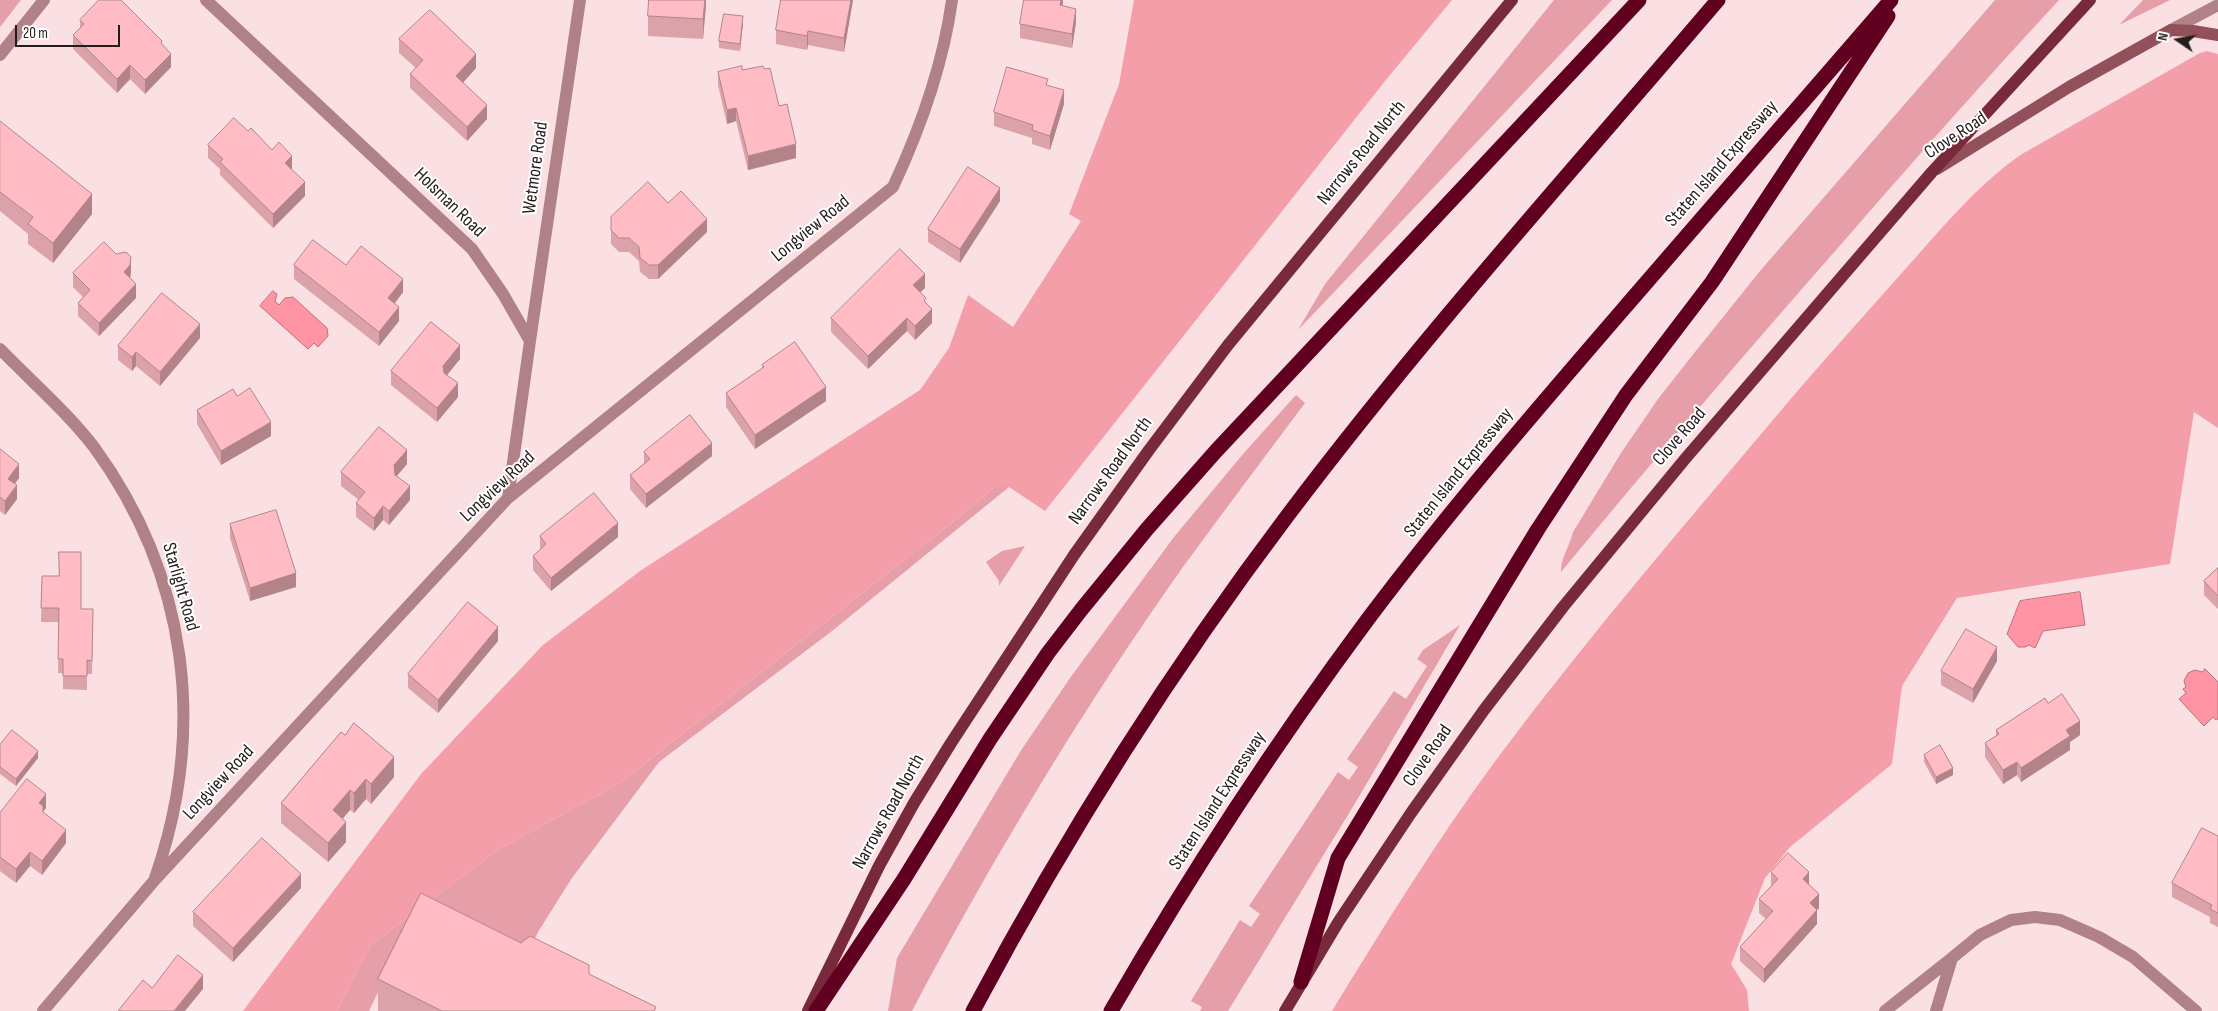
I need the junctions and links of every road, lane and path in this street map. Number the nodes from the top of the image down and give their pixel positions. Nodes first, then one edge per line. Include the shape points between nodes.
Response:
1 (44, 0) edge
2 (206, 0) edge
3 (580, 0) edge
4 (952, 0) edge
5 (1512, 0) edge
6 (1639, 0) edge
7 (1718, 0) edge
8 (1891, 0) edge
9 (1898, 0) edge
10 (2090, 0) edge
11 (2218, 5) edge
12 (2171, 30) junction
13 (2218, 35) edge
14 (0, 55) edge
15 (1932, 172) junction
16 (530, 342) junction
17 (0, 349) edge
18 (508, 498) junction
19 (153, 882) junction
20 (1952, 958) junction
21 (1301, 982) junction
22 (43, 1011) edge
23 (808, 1011) edge
24 (816, 1011) edge
25 (973, 1011) edge
26 (1111, 1011) edge
27 (1284, 1011) edge
28 (1885, 1011) edge
29 (1936, 1011) edge
30 (2196, 1011) edge

1 - 14 street
2 - 16 street, Holsman Road via 472,249
3 - 16 street, Wetmore Road
4 - 18 street, Longview Road via 933,88 892,187
5 - 23 main road, Narrows Road North via 1228,345 1074,555 914,803 879,866
6 - 24 highway via 1146,529 1048,653
7 - 25 highway via 1382,395 1276,532 1182,664 1086,812
8 - 26 highway, Staten Island Expressway via 1527,421 1418,554 1268,759
9 - 21 highway via 1712,282 1616,409 1538,528 1338,858
10 - 15 main road
11 - 12 street, Clove Road
12 - 13 main road
12 - 15 main road, Clove Road via 2069,87
15 - 21 main road, Clove Road via 1656,493 1523,658 1410,813
16 - 18 street
17 - 19 street, Starlight Road via 93,446 124,492 152,551 170,607 181,664 185,726 179,788 165,848
18 - 19 street, Longview Road
19 - 22 street, Longview Road
20 - 28 street
20 - 29 street
20 - 30 street via 1980,935 2011,920 2035,917 2060,920 2133,957
21 - 27 main road, Clove Road

